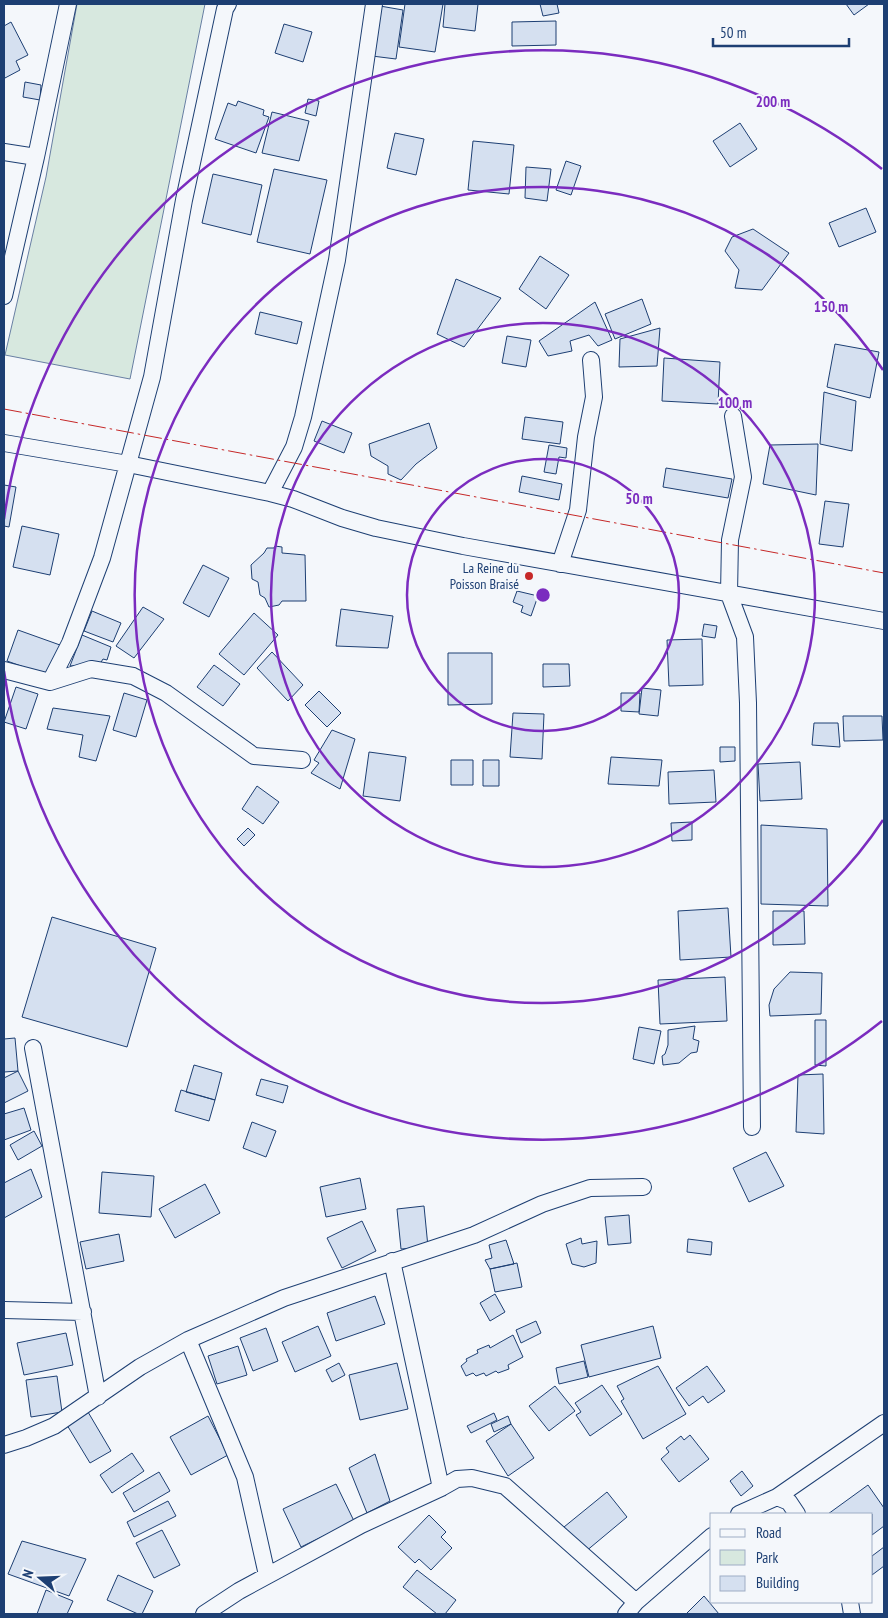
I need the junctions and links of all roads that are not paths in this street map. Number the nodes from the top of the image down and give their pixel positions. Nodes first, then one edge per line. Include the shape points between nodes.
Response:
1 (68, 4) edge
2 (228, 4) edge
3 (374, 4) edge
4 (4, 152) edge
5 (36, 158) junction
6 (4, 296) edge
7 (591, 360) dead end
8 (733, 416) dead end
9 (4, 443) edge
10 (128, 464) junction
11 (270, 493) junction
12 (560, 564) junction
13 (729, 594) junction
14 (884, 621) edge
15 (4, 670) edge
16 (50, 682) junction
17 (302, 760) dead end
18 (33, 1048) dead end
19 (752, 1127) dead end
20 (644, 1187) dead end
21 (392, 1261) junction
22 (4, 1310) edge
23 (83, 1312) junction
24 (188, 1340) junction
25 (98, 1397) junction
26 (884, 1423) edge
27 (4, 1445) edge
28 (441, 1488) junction
29 (777, 1497) junction
30 (741, 1513) edge
31 (796, 1513) edge
32 (710, 1538) edge
33 (267, 1575) junction
34 (631, 1608) edge
35 (204, 1614) edge

1 - 5 street
2 - 10 street via 184,200 152,377
3 - 11 street via 335,270 303,418 294,447
4 - 5 street
5 - 6 street
7 - 12 street via 594,397 578,510
8 - 13 street via 743,477 730,540
9 - 10 street
10 - 11 street
10 - 16 street via 99,566 70,643
11 - 12 street via 376,528
12 - 13 street
13 - 14 street
13 - 19 street via 745,638 748,693
15 - 16 street
16 - 17 street via 91,669 133,676 166,693 254,756
18 - 23 street
20 - 21 street via 590,1188 542,1204 474,1235
21 - 24 street via 284,1298
21 - 28 street
22 - 23 street
23 - 25 street
24 - 25 street
24 - 33 street via 245,1477
25 - 27 street via 54,1426
26 - 29 street
28 - 33 street via 361,1525
28 - 34 street via 457,1479 472,1478 505,1486
29 - 30 street
29 - 31 street via 789,1502
32 - 34 street
33 - 35 street

